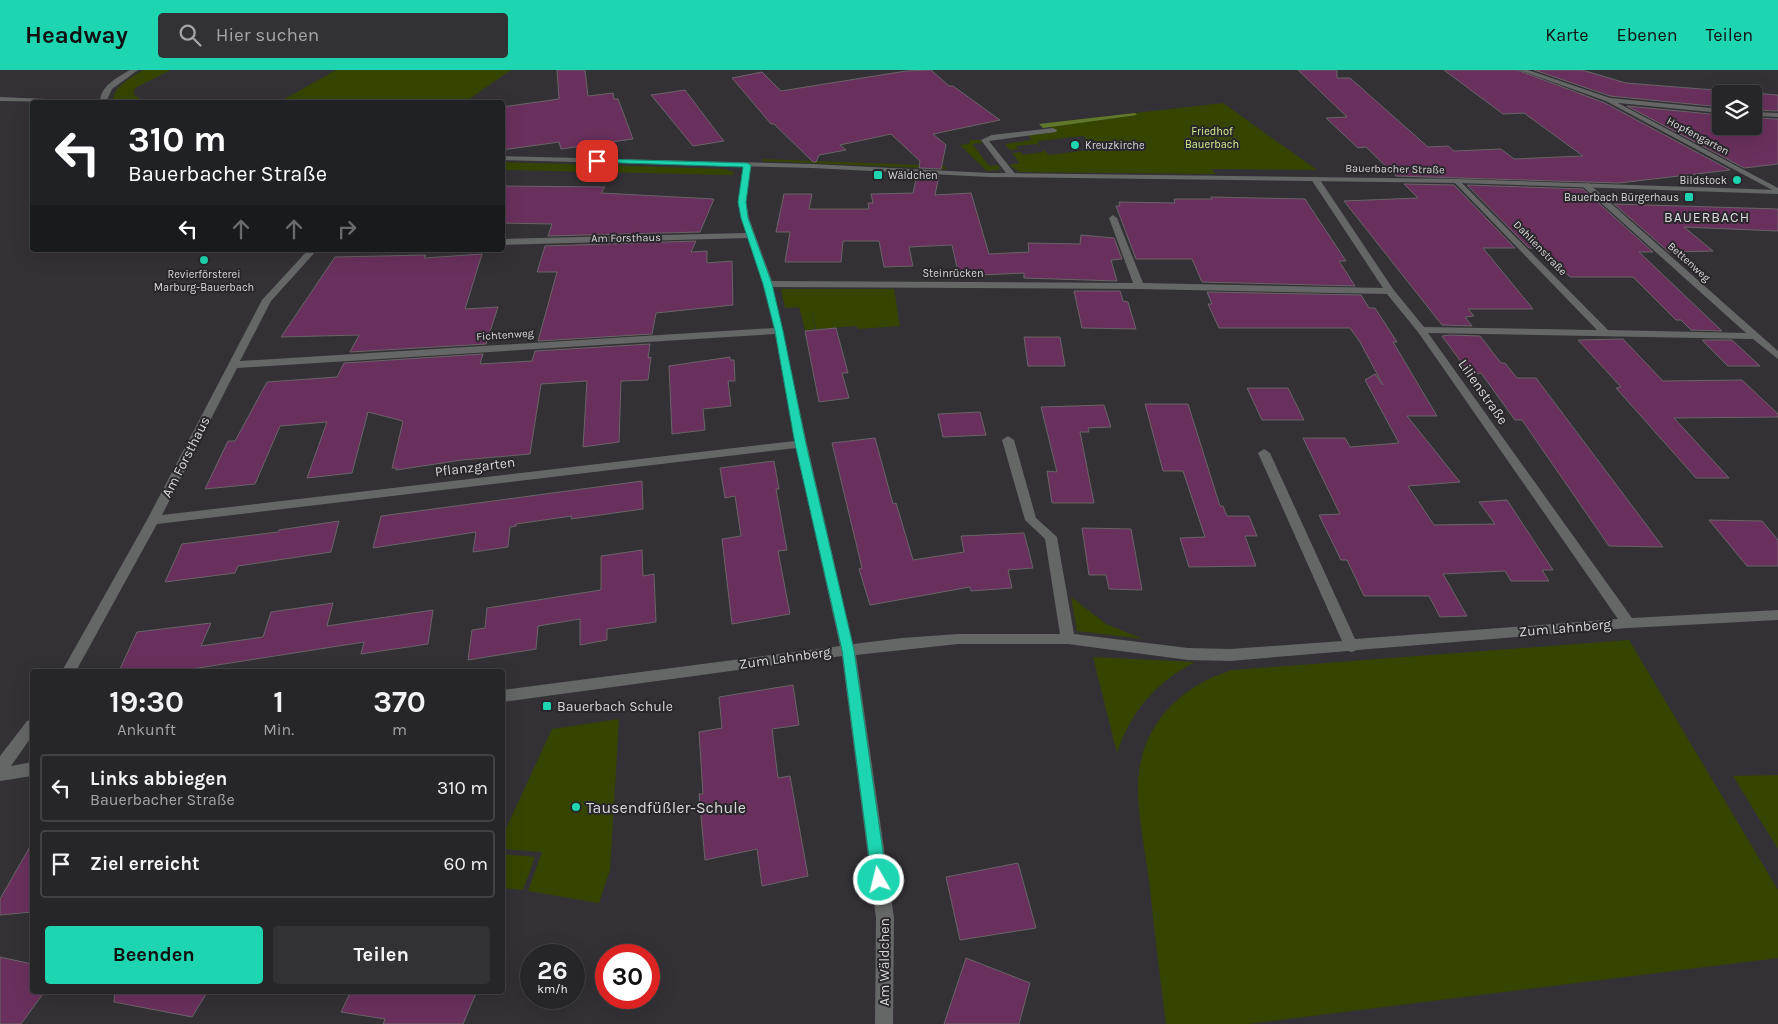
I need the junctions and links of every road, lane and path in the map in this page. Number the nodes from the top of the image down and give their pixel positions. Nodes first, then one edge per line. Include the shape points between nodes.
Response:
1 (135, 70) edge
2 (1522, 70) edge
3 (0, 99) edge
4 (30, 100) edge
5 (104, 100) edge
6 (1608, 100) junction
7 (1712, 110) edge
8 (1762, 114) edge
9 (1778, 115) edge
10 (1053, 130) dead end
11 (505, 158) edge
12 (748, 165) junction
13 (1012, 175) junction
14 (1315, 179) junction
15 (1458, 181) junction
16 (1585, 185) junction
17 (1778, 192) edge
18 (1113, 218) dead end
19 (750, 235) junction
20 (505, 242) edge
21 (312, 252) edge
22 (768, 284) junction
23 (1139, 286) junction
24 (1390, 291) junction
25 (1421, 330) junction
26 (779, 331) junction
27 (1605, 333) junction
28 (1755, 336) junction
29 (1778, 356) edge
30 (232, 365) junction
31 (1008, 440) dead end
32 (800, 444) junction
33 (1264, 453) dead end
34 (153, 520) junction
35 (1778, 614) edge
36 (1628, 623) junction
37 (1068, 639) junction
38 (1352, 647) junction
39 (848, 650) junction
40 (70, 669) edge
41 (505, 696) edge
42 (30, 728) edge
43 (0, 768) edge
44 (30, 769) edge
45 (0, 774) edge
46 (884, 1024) edge

1 - 5 street via 108,90
2 - 6 street, Hopfengarten
3 - 4 street
6 - 7 street, Hopfengarten
6 - 17 street, Hopfengarten
8 - 9 street
10 - 13 street via 986,139
11 - 12 street
12 - 13 street, Bauerbacher Straße via 788,171 864,169
12 - 19 street, Am Wäldchen via 742,202
13 - 14 street, Bauerbacher Straße
14 - 15 street, Bauerbacher Straße
14 - 24 street, Lilienstraße
15 - 16 street, Bauerbacher Straße
15 - 27 street, Dahlienstraße
16 - 17 street, Bauerbacher Straße
16 - 28 street, Bettenweg
18 - 23 street
19 - 20 street, Am Forsthaus
19 - 22 street, Am Wäldchen
21 - 30 street, Am Forsthaus via 267,300
22 - 23 street, Steinrücken
22 - 26 street, Am Wäldchen
23 - 24 street, Steinrücken
24 - 25 street, Lilienstraße
25 - 27 street
25 - 36 street, Lilienstraße
26 - 30 street, Fichtenweg
26 - 32 street, Am Wäldchen
27 - 28 street
28 - 29 street, Bettenweg
30 - 34 street, Am Forsthaus
31 - 37 street via 1031,520 1051,537
32 - 34 street, Pflanzgarten
32 - 39 street, Am Wäldchen
33 - 38 street
34 - 40 street, Am Forsthaus
35 - 36 street, Zum Lahnberg
36 - 38 street, Zum Lahnberg
37 - 38 street, Zum Lahnberg via 1208,655
37 - 39 street, Zum Lahnberg via 958,639
39 - 41 street, Zum Lahnberg
39 - 46 street, Am Wäldchen via 884,918
42 - 43 street
44 - 45 street

